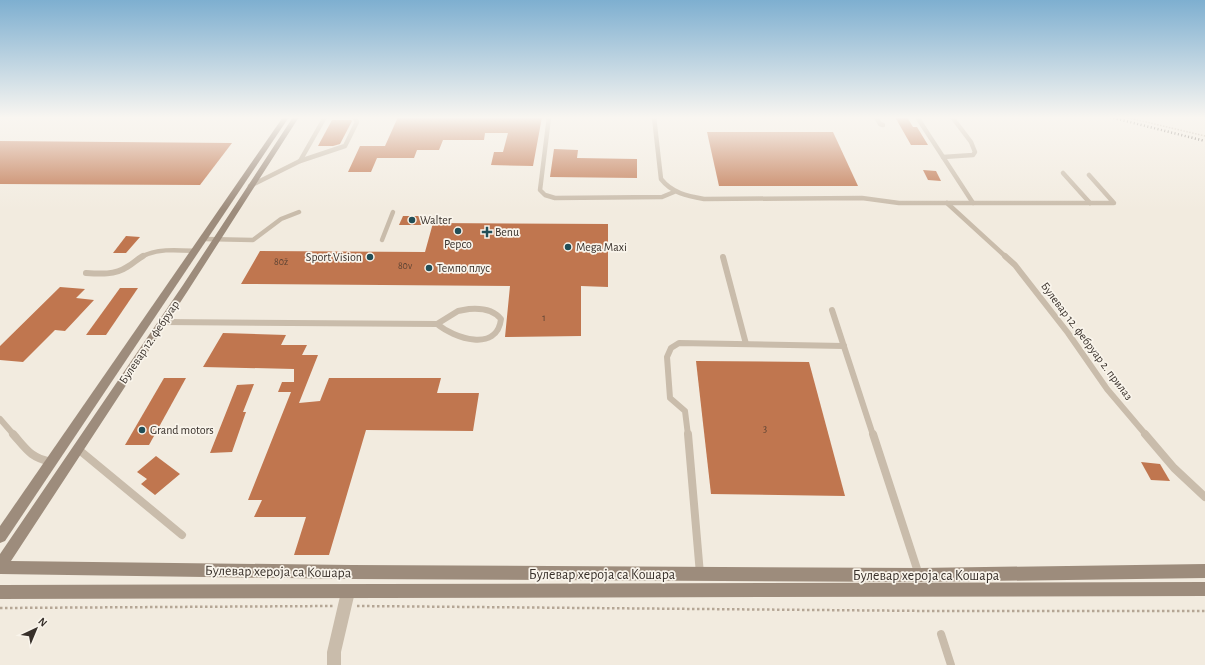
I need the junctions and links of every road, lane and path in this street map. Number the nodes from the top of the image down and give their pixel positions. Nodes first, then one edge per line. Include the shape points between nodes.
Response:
1 (265, 148) edge
2 (275, 148) edge
3 (308, 148) edge
4 (339, 148) edge
5 (545, 148) edge
6 (658, 148) edge
7 (937, 148) edge
8 (973, 148) edge
9 (943, 157) junction
10 (300, 162) junction
11 (1063, 173) dead end
12 (1089, 175) dead end
13 (250, 186) junction
14 (674, 192) junction
15 (947, 203) junction
16 (973, 203) junction
17 (1090, 203) junction
18 (299, 212) dead end
19 (393, 212) dead end
20 (204, 239) junction
21 (216, 240) junction
22 (382, 240) dead end
23 (196, 251) junction
24 (723, 257) dead end
25 (86, 272) dead end
26 (832, 310) dead end
27 (162, 322) junction
28 (437, 324) junction
29 (746, 344) junction
30 (844, 346) junction
31 (0, 419) edge
32 (78, 449) junction
33 (51, 462) junction
34 (1205, 497) edge
35 (182, 535) dead end
36 (0, 537) edge
37 (0, 567) edge
38 (1205, 571) edge
39 (700, 574) junction
40 (919, 575) junction
41 (1205, 589) edge
42 (0, 592) edge
43 (346, 599) junction
44 (0, 608) edge
45 (1205, 611) edge
46 (941, 634) dead end
47 (334, 665) edge
48 (951, 665) edge

1 - 20 main road, Булевар 12. фебруар
2 - 13 main road, Булевар 12. фебруар
3 - 10 lane
4 - 10 lane
5 - 14 lane via 540,190 545,195 555,198 662,197
6 - 14 lane via 661,179
7 - 9 lane
8 - 9 lane via 973,155
9 - 16 lane
10 - 13 lane
11 - 17 lane
12 - 17 lane via 1114,203
13 - 21 main road, Булевар 12. фебруар
14 - 15 lane via 704,199 862,198 899,203
15 - 16 lane
15 - 34 lane, Булевар 12. фебруар 2. прилаз via 1015,265 1068,333 1107,389 1174,468
16 - 17 lane
18 - 21 lane via 281,219 253,240
19 - 22 lane
20 - 21 lane
20 - 23 main road, Булевар 12. фебруар
21 - 27 main road, Булевар 12. фебруар
23 - 25 lane via 177,250 148,254 126,268 114,272
23 - 33 main road, Булевар 12. фебруар
24 - 29 lane
26 - 30 lane
27 - 28 lane
27 - 32 main road, Булевар 12. фебруар
28 - 28 lane via 450,334 463,339 488,338 499,330 502,319 488,309 463,310
29 - 30 lane
29 - 39 lane via 679,343 668,352 670,398 685,411 686,417
30 - 40 lane
31 - 33 lane via 30,454
32 - 35 lane
32 - 37 main road, Булевар 12. фебруар
33 - 36 main road, Булевар 12. фебруар
37 - 39 main road, Булевар хероја са Кошара via 83,570
38 - 40 main road, Булевар хероја са Кошара
39 - 40 main road, Булевар хероја са Кошара
41 - 43 main road, Булевар хероја са Кошара via 924,588
42 - 43 main road, Булевар хероја са Кошара
43 - 44 path
43 - 45 path via 938,611
43 - 47 street via 334,652
46 - 48 lane

